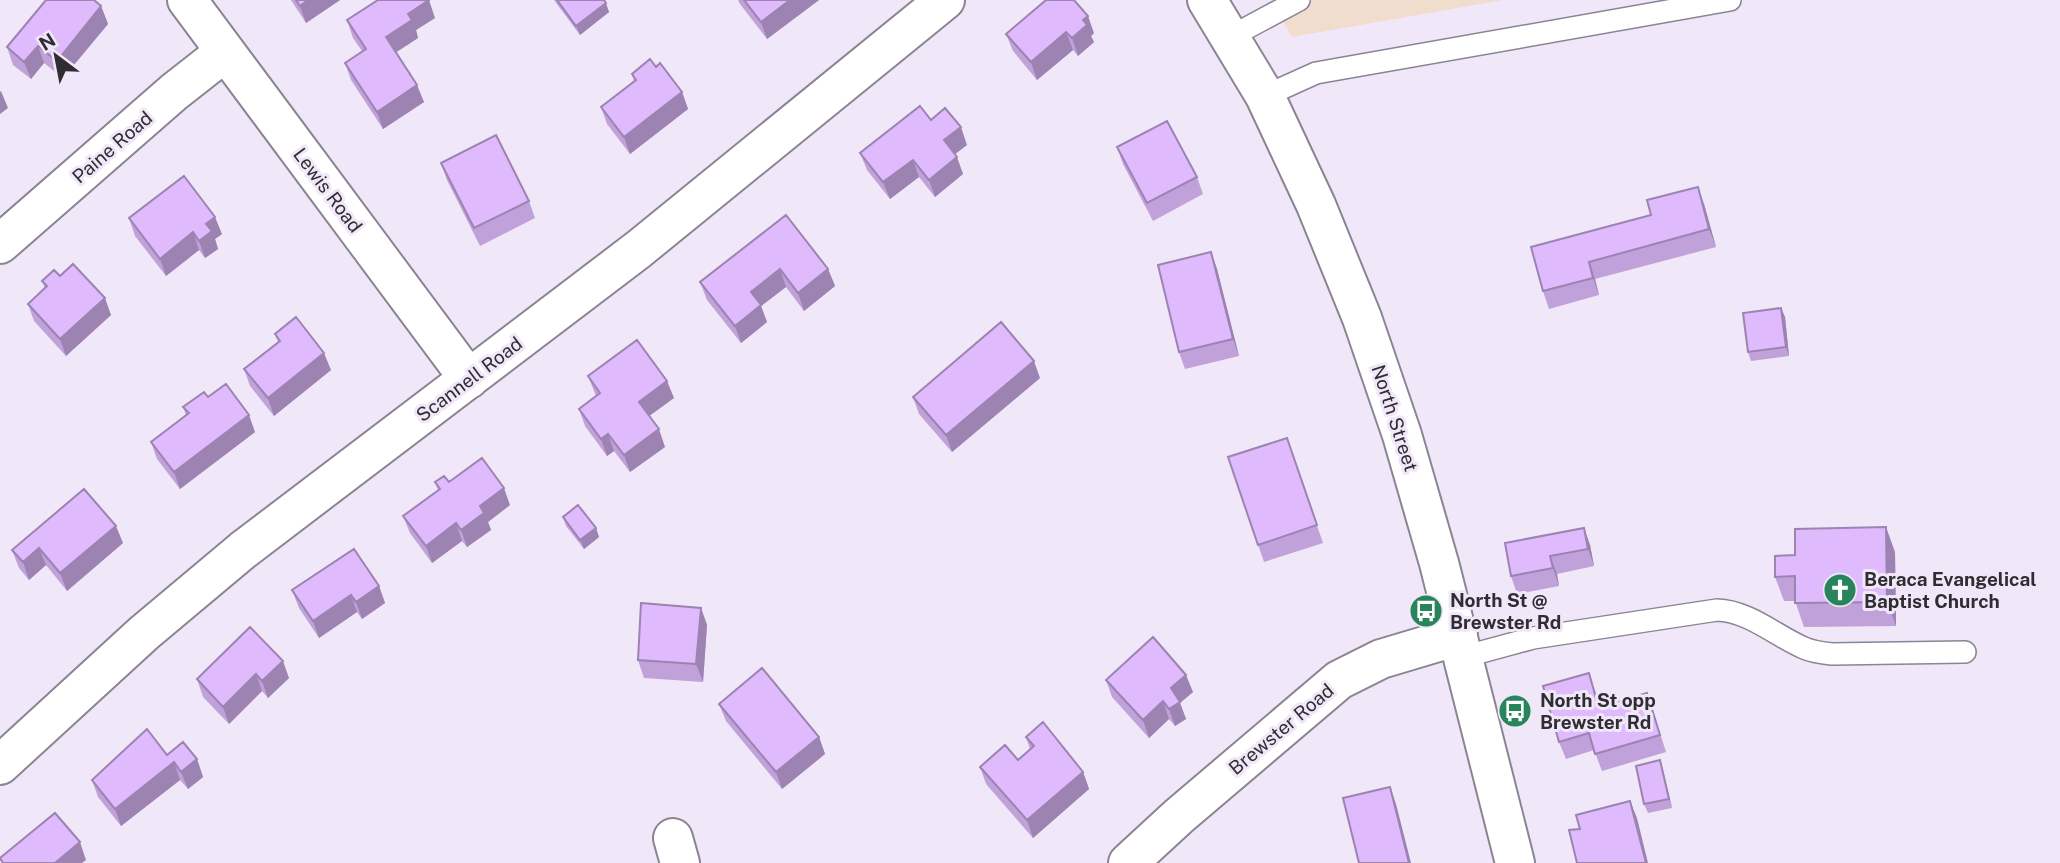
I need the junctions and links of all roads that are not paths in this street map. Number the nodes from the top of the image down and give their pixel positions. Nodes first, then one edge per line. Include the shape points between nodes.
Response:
1 (187, 0) edge
2 (945, 0) edge
3 (1207, 0) edge
4 (1298, 0) edge
5 (1730, 0) edge
6 (1230, 37) junction
7 (225, 52) junction
8 (1265, 96) junction
9 (0, 244) edge
10 (469, 379) junction
11 (1461, 647) junction
12 (1965, 652) dead end
13 (0, 765) edge
14 (1128, 863) edge
15 (1515, 863) edge

1 - 7 street, Lewis Road
2 - 10 street, Scannell Road via 639,249
3 - 6 street, North Street
4 - 6 lane
5 - 8 lane via 1316,73
6 - 8 street, North Street
7 - 9 street, Paine Road
7 - 10 street, Lewis Road
8 - 11 street, North Street via 1362,318 1402,435
10 - 13 street, Scannell Road via 209,577
11 - 12 lane via 1729,610 1815,652
11 - 14 street, Brewster Road via 1381,659 1339,680
11 - 15 street, North Street

